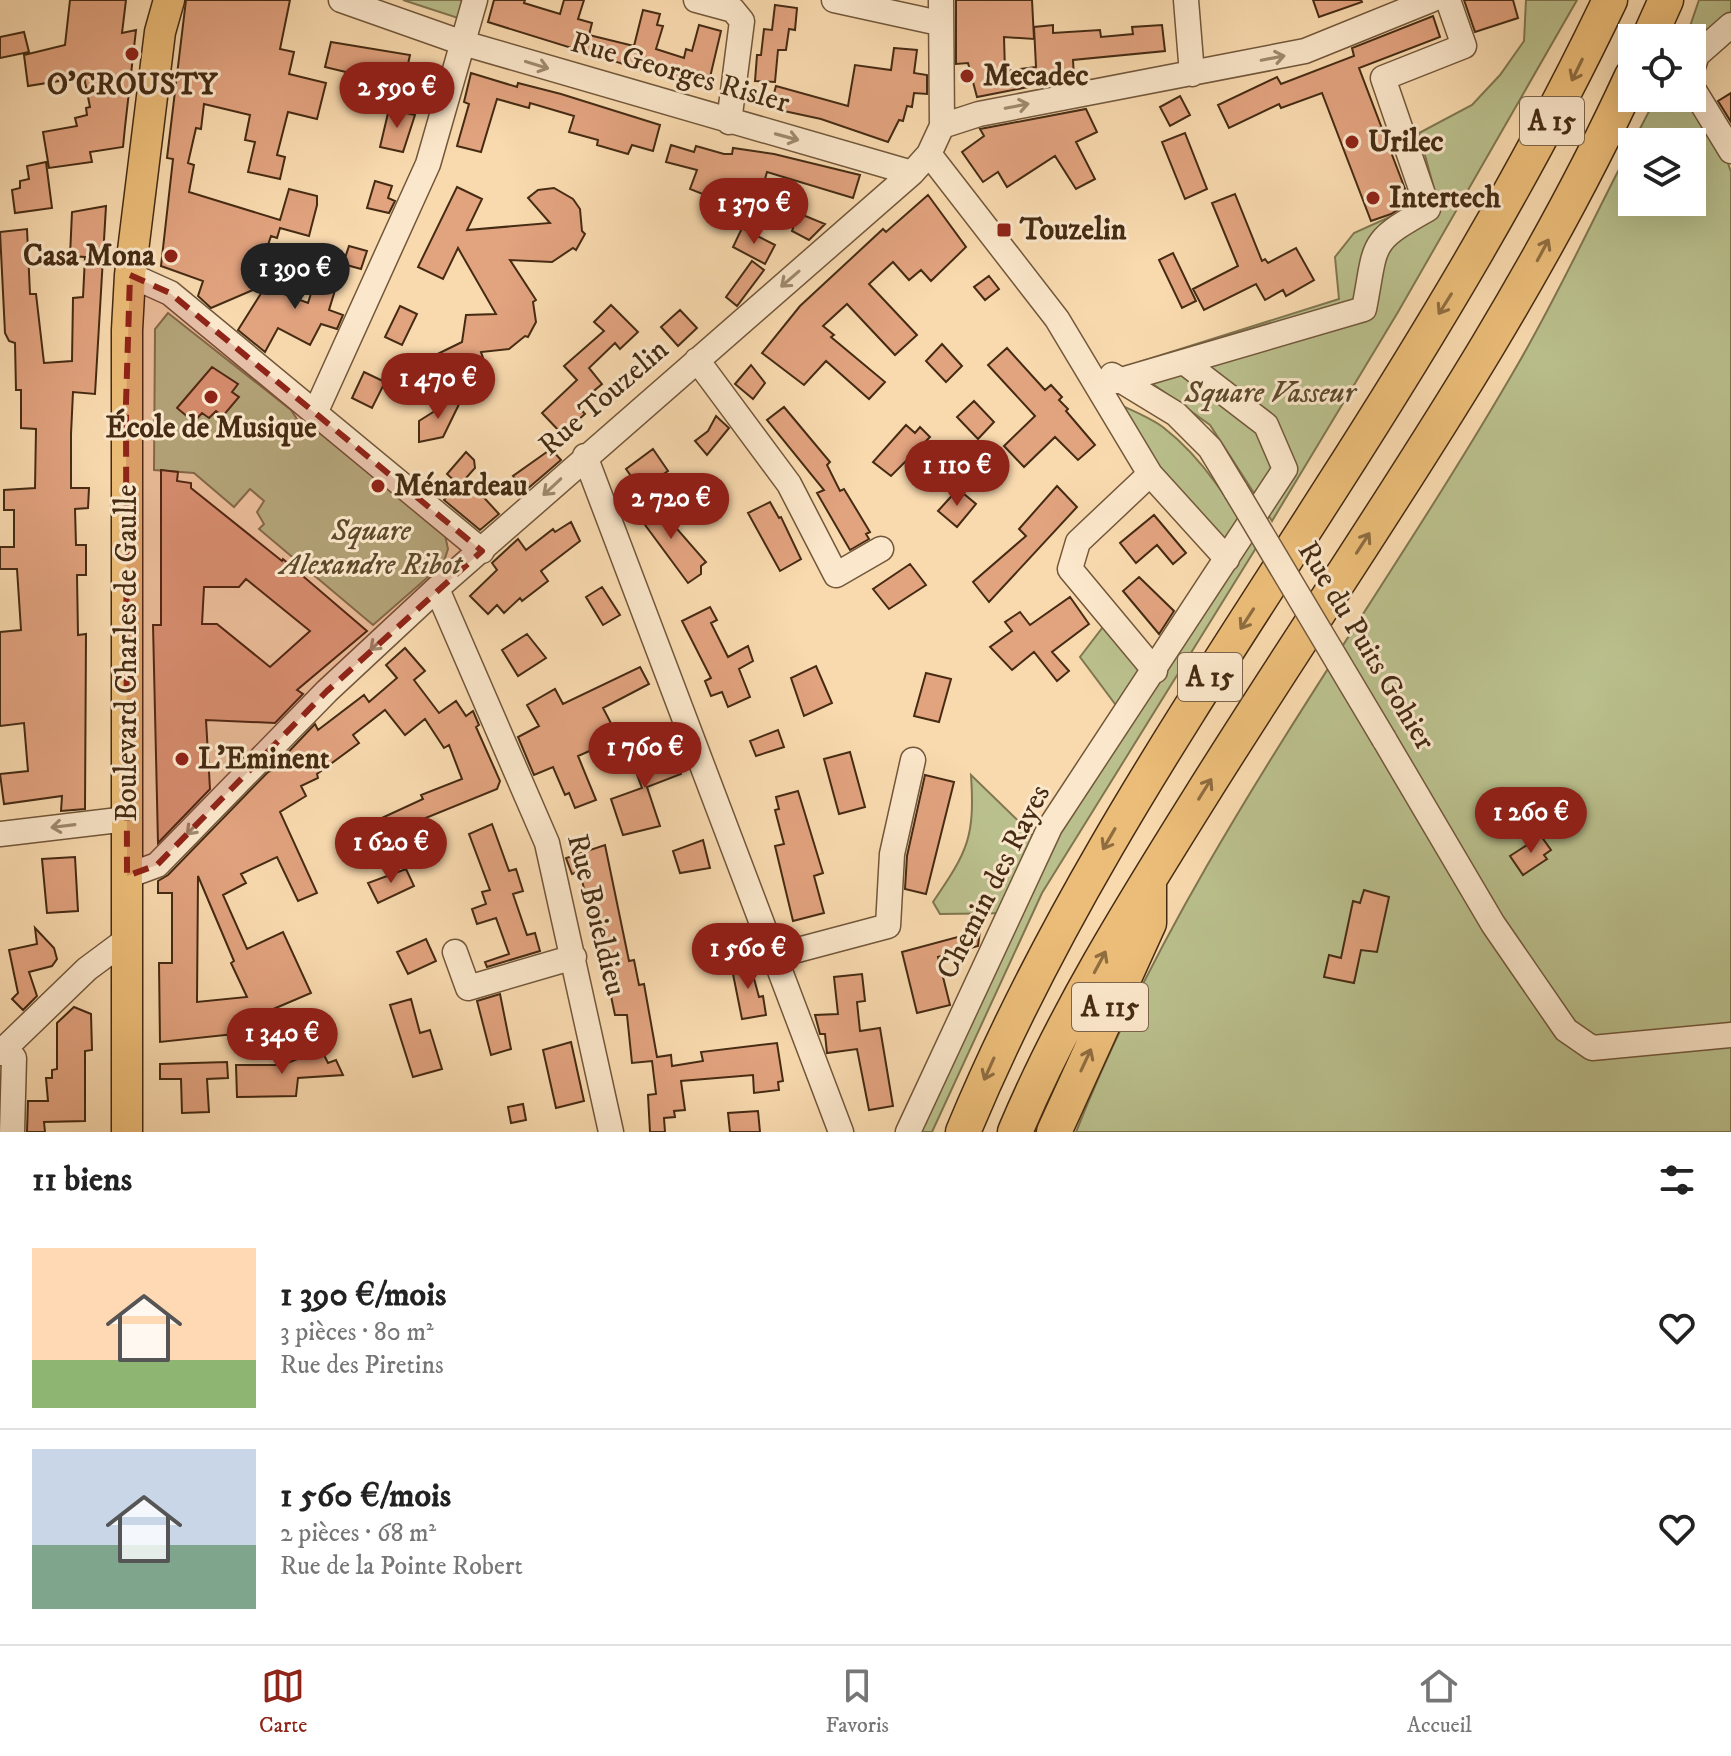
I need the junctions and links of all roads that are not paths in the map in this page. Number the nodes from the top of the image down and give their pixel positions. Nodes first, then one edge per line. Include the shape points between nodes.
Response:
1 (157, 0) edge
2 (169, 0) edge
3 (341, 0) edge
4 (475, 0) edge
5 (696, 0) edge
6 (834, 0) edge
7 (1186, 0) edge
8 (1431, 0) edge
9 (1448, 0) edge
10 (1610, 0) edge
11 (1666, 0) edge
12 (940, 11) edge
13 (1655, 24) edge
14 (1731, 25) edge
15 (160, 32) junction
16 (463, 43) junction
17 (1706, 47) edge
18 (1192, 74) junction
19 (1618, 107) edge
20 (1706, 110) edge
21 (729, 122) junction
22 (942, 126) junction
23 (1731, 151) edge
24 (929, 154) junction
25 (912, 173) junction
26 (130, 275) junction
27 (1057, 319) junction
28 (697, 360) junction
29 (1184, 362) junction
30 (1118, 381) junction
31 (316, 411) junction
32 (585, 456) junction
33 (1150, 474) junction
34 (881, 549) dead end
35 (482, 551) junction
36 (1227, 559) junction
37 (437, 589) junction
38 (1155, 671) junction
39 (913, 760) dead end
40 (127, 819) junction
41 (0, 834) edge
42 (127, 876) junction
43 (1149, 879) junction
44 (126, 940) junction
45 (455, 952) dead end
46 (775, 956) junction
47 (574, 957) junction
48 (1731, 1035) edge
49 (3, 1050) edge
50 (12, 1132) edge
51 (127, 1132) edge
52 (611, 1132) edge
53 (841, 1132) edge
54 (908, 1132) edge
55 (963, 1132) edge
56 (1015, 1132) edge
57 (1054, 1132) edge

1 - 15 main road, Boulevard Charles de Gaulle
2 - 15 main road, Boulevard Charles de Gaulle
3 - 16 street, Rue Georges Risler
4 - 16 street
5 - 21 street via 733,10 742,21
6 - 12 street
7 - 18 street
18 -> 8 street via 1305,51
9 - 29 street via 1464,46 1383,78 1428,209 1382,236 1364,309
10 -> 55 highway, A 15 via 1487,238 1089,873 1008,1030
11 - 13 highway
12 - 22 street
14 - 17 street
15 - 26 main road, Boulevard Charles de Gaulle
16 -> 21 street, Rue Georges Risler
16 - 31 street via 428,164
22 -> 18 street via 979,114
43 -> 19 highway, A 15 via 1534,267
20 - 23 street
21 -> 25 street, Rue Georges Risler
22 - 24 street, Rue Touzelin
24 - 25 street, Rue Touzelin
24 - 27 street, Rue du Puits Gohier
25 -> 28 street, Rue Touzelin
26 - 31 street via 170,293
26 - 40 main road, Boulevard Charles de Gaulle
27 - 30 street, Rue du Puits Gohier
27 - 33 street, Rue du Puits Gohier
28 - 32 street, Rue Touzelin
28 - 34 street via 789,484 836,575
29 - 30 street
29 - 36 street, Chemin des Rayes via 1266,425 1285,469
30 - 48 street, Rue du Puits Gohier, bridge via 1176,414 1210,448 1493,924 1566,1030 1592,1048
31 - 35 street
32 -> 35 street, Rue Touzelin
32 - 46 street
33 - 36 street, Rue du Puits Gohier
33 - 38 street via 1078,542 1070,569
35 - 37 street, Rue Touzelin
36 - 38 street, Chemin des Rayes
37 -> 42 street, Rue Touzelin via 327,691 157,865
37 - 47 street, Rue Boieldieu via 547,843
38 - 54 street, Chemin des Rayes via 1050,827
39 - 46 street via 892,854 888,926
40 -> 41 street
40 - 42 main road, Boulevard Charles de Gaulle
42 - 44 main road, Boulevard Charles de Gaulle
56 -> 43 highway, A 15 via 1041,1073
57 -> 43 highway, A 115 via 1149,923
44 - 49 street via 87,969
44 - 51 main road, Boulevard Charles de Gaulle
45 - 47 street via 468,988
46 - 53 street
47 - 52 street, Rue Boieldieu
49 - 50 street via 14,1058

